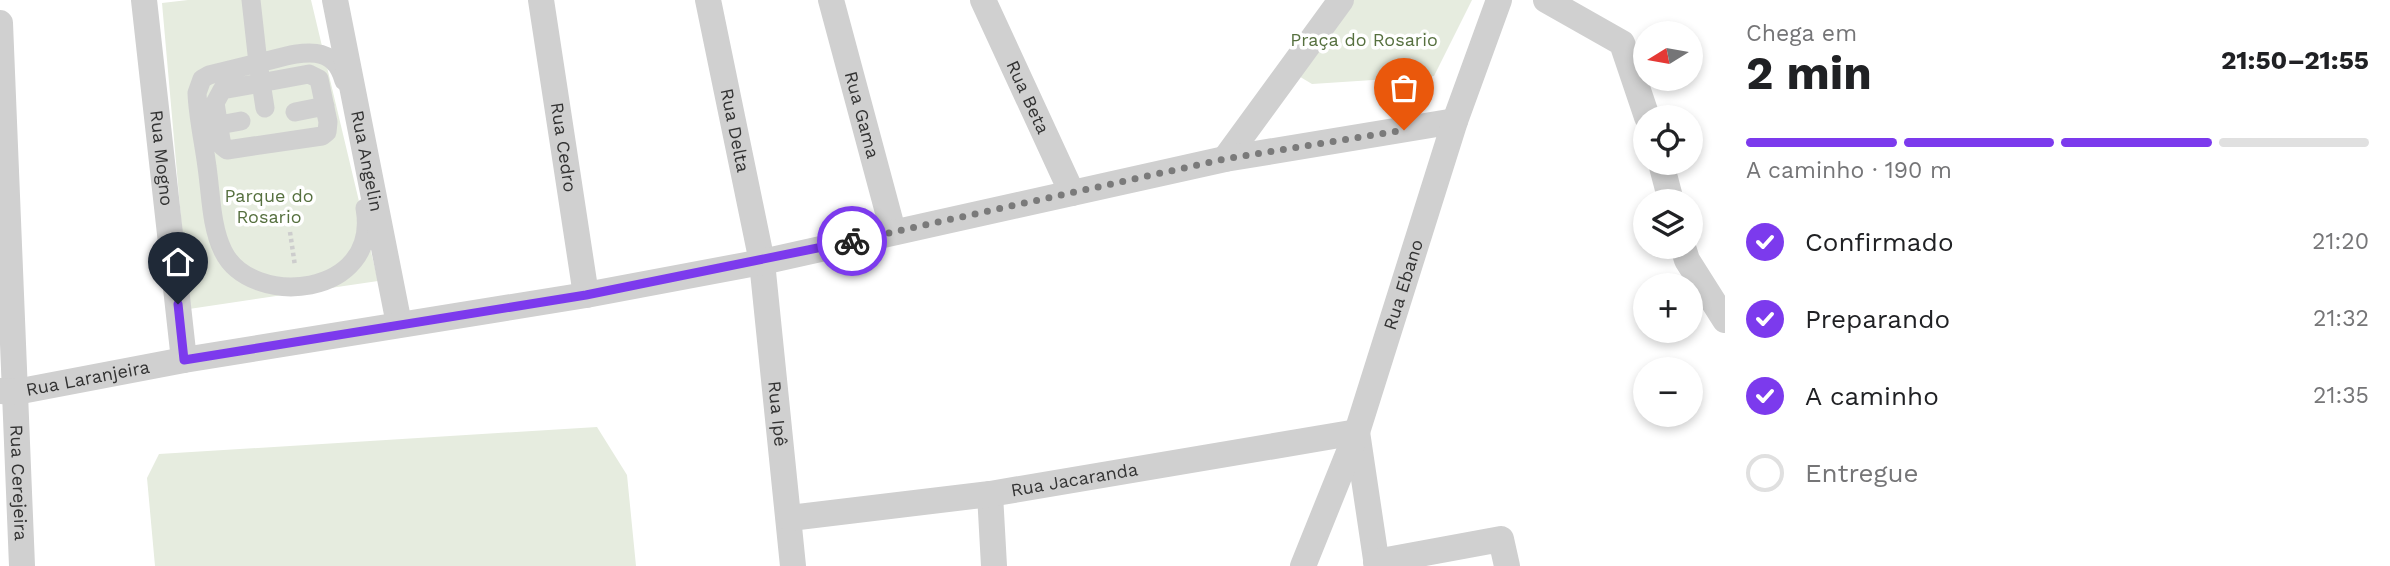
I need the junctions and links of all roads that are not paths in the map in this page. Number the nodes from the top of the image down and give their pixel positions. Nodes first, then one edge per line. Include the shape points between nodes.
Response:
1 (144, 0) edge
2 (251, 0) edge
3 (335, 0) edge
4 (541, 0) edge
5 (708, 0) edge
6 (831, 0) edge
7 (984, 0) edge
8 (1341, 0) edge
9 (1499, 0) edge
10 (1546, 0) edge
11 (0, 23) edge
12 (258, 63) junction
13 (261, 83) junction
14 (1643, 105) edge
15 (325, 106) junction
16 (295, 112) dead end
17 (241, 121) dead end
18 (1455, 121) junction
19 (219, 125) junction
20 (268, 126) junction
21 (1225, 159) junction
22 (1072, 193) junction
23 (893, 231) junction
24 (1687, 259) edge
25 (762, 262) junction
26 (586, 295) junction
27 (1725, 320) edge
28 (399, 324) junction
29 (184, 360) junction
30 (8, 391) edge
31 (1357, 432) junction
32 (990, 494) junction
33 (790, 518) junction
34 (1377, 564) edge
35 (22, 566) edge
36 (793, 566) edge
37 (994, 566) edge
38 (1303, 566) edge
39 (1507, 566) edge

1 - 29 street, Rua Mogno
2 - 12 street
3 - 28 street, Rua Angelin
4 - 26 street, Rua Cedro
5 - 25 street, Rua Delta
6 - 23 street, Rua Gama
7 - 22 street, Rua Beta
8 - 21 street
9 - 18 street, Rua Ebano
10 - 14 street via 1622,43
11 - 30 street, Rua Cerejeira
12 - 12 street via 209,75 202,79 197,93 223,252 260,282 298,287 334,278 362,251 369,226 341,70 326,54
12 - 13 street
13 - 15 street via 309,74 319,79
13 - 19 street via 222,90 216,96
13 - 20 street
15 - 16 street
15 - 20 street via 327,132 321,136
17 - 19 street
18 - 21 street, Rua Laranjeira
18 - 31 street, Rua Ebano
19 - 20 street via 222,146 227,150
21 - 22 street, Rua Laranjeira
22 - 23 street, Rua Laranjeira
23 - 25 street, Rua Laranjeira
24 - 27 street
25 - 26 street, Rua Laranjeira
25 - 33 street, Rua Ipê
26 - 28 street, Rua Laranjeira
28 - 29 street, Rua Laranjeira
29 - 30 street, Rua Laranjeira
30 - 35 street, Rua Cerejeira
31 - 32 street, Rua Jacaranda
31 - 34 street
31 - 38 street, Rua Ebano
32 - 33 street, Rua Jacaranda
32 - 37 street
33 - 36 street, Rua Ipê
34 - 39 street via 1501,540

